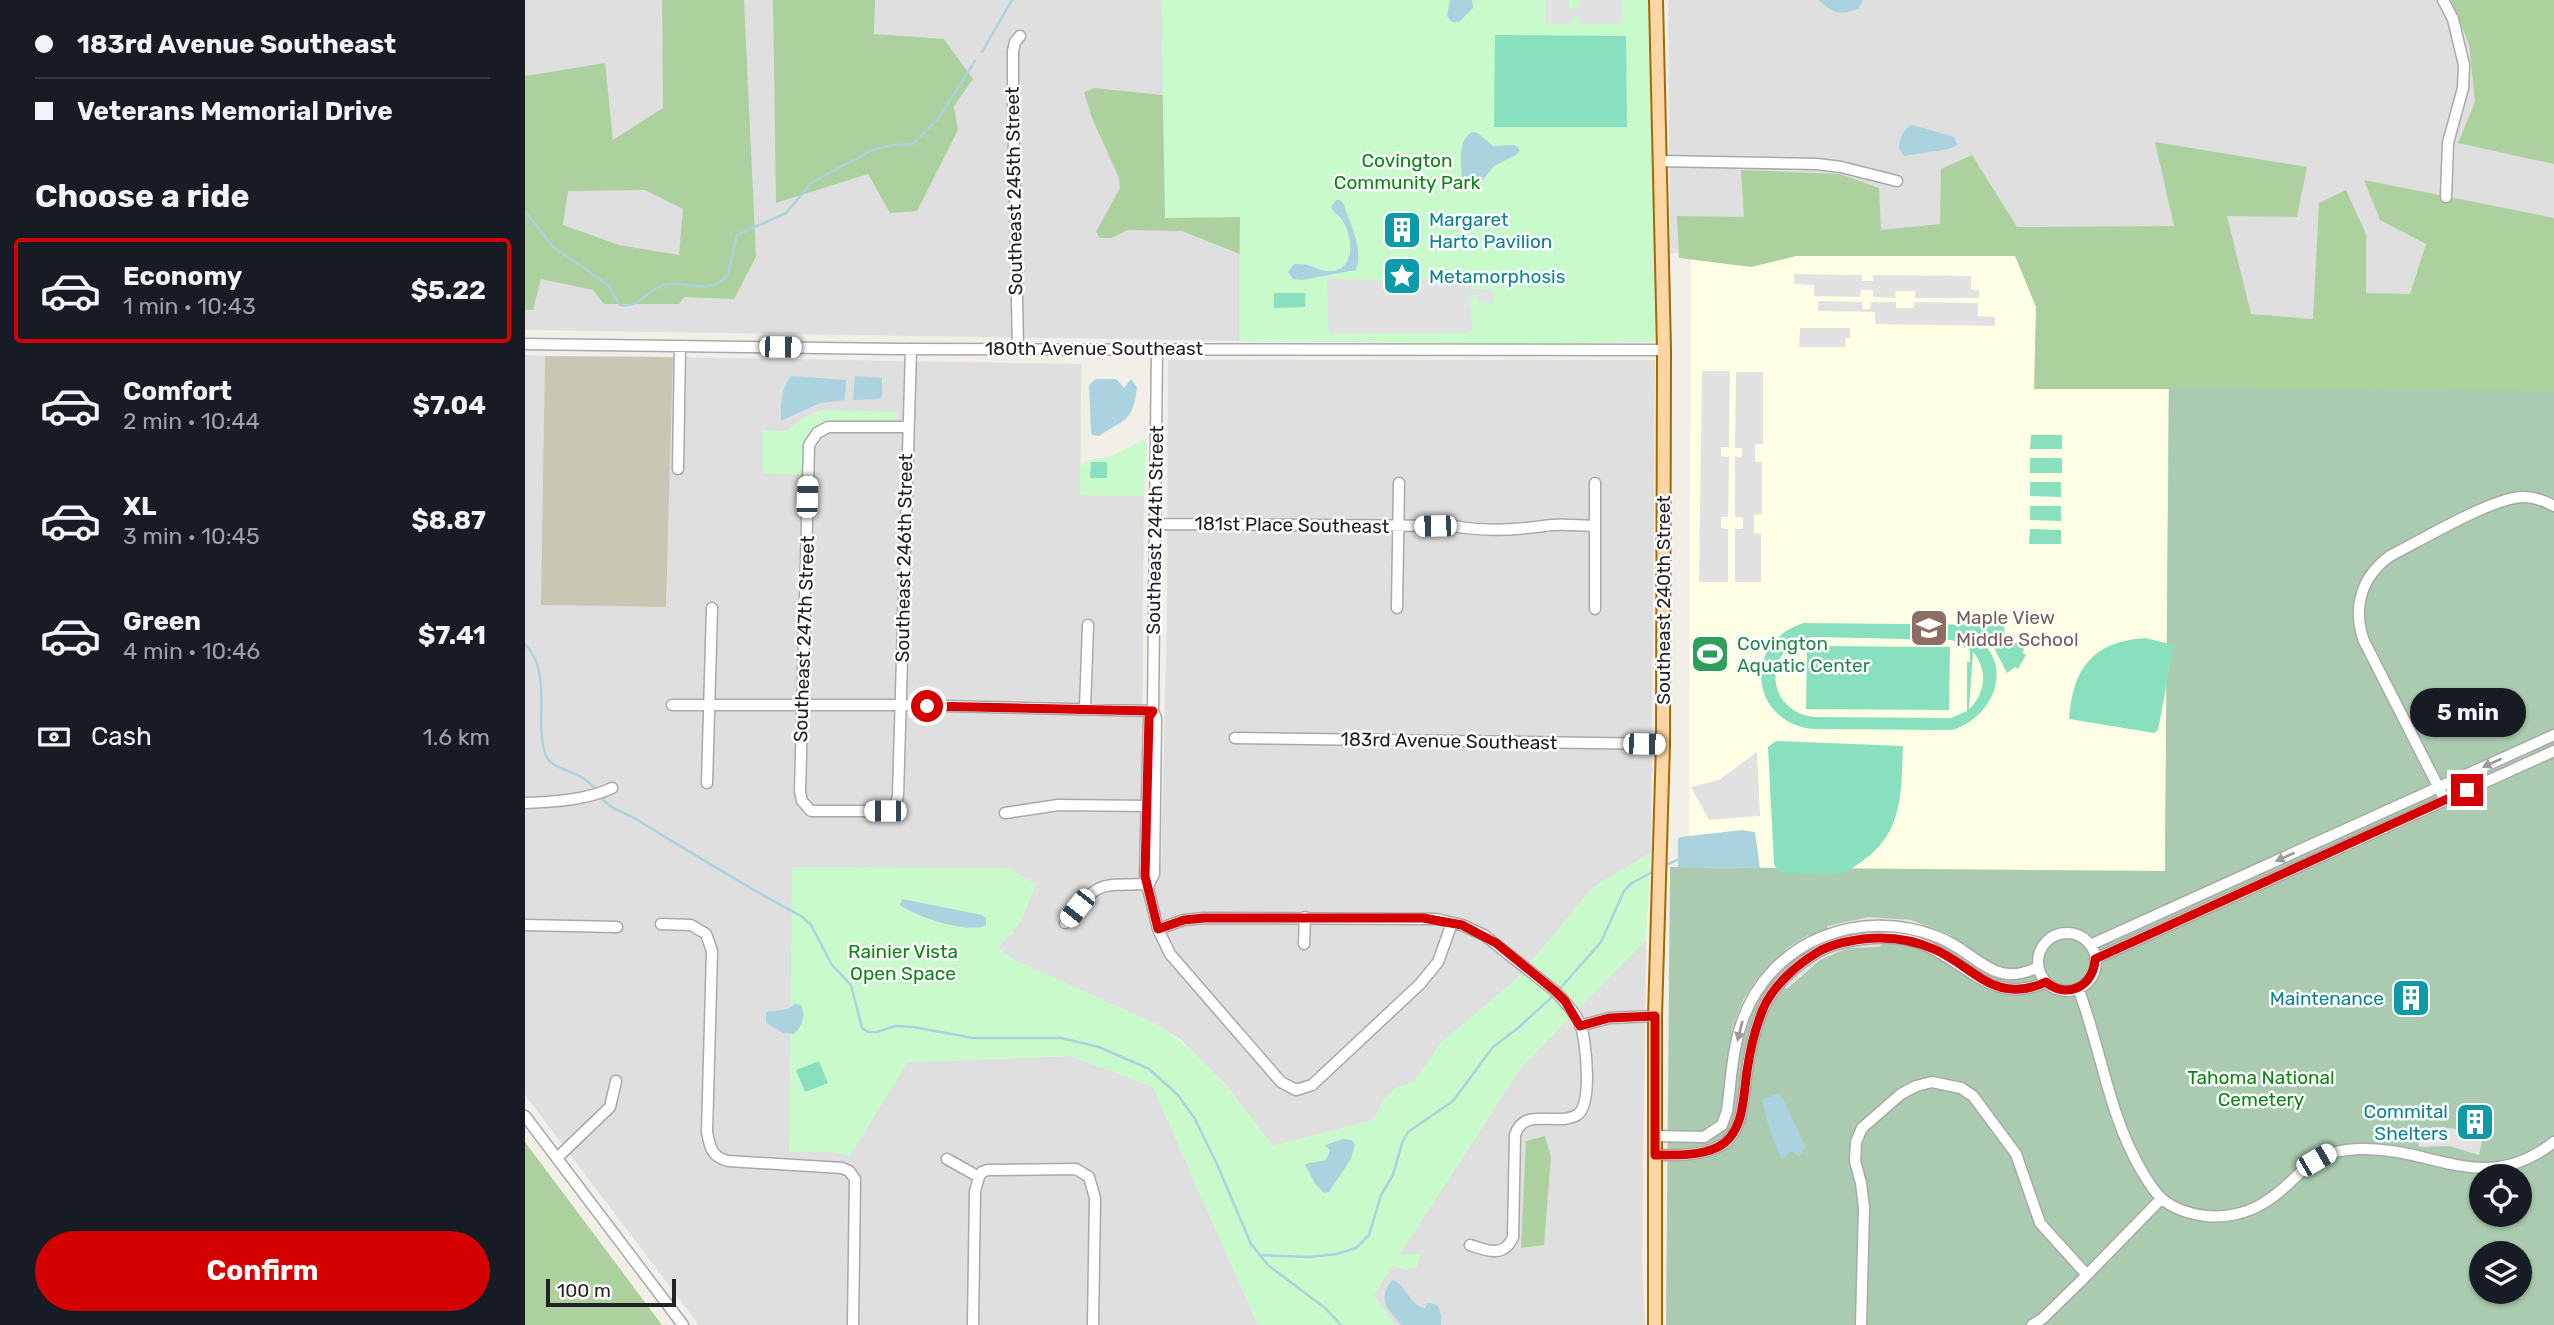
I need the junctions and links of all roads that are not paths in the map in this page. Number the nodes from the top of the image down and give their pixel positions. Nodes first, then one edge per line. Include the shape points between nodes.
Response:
1 (1656, 0) edge
2 (2443, 0) edge
3 (1020, 36) dead end
4 (1659, 161) junction
5 (1897, 181) dead end
6 (2446, 197) dead end
7 (525, 344) edge
8 (680, 346) junction
9 (1157, 348) junction
10 (911, 349) junction
11 (1017, 349) junction
12 (1664, 350) junction
13 (907, 427) junction
14 (678, 469) dead end
15 (1399, 483) dead end
16 (1595, 483) dead end
17 (2554, 506) edge
18 (1156, 524) junction
19 (1398, 526) junction
20 (1595, 526) junction
21 (712, 608) dead end
22 (1397, 608) dead end
23 (1595, 609) dead end
24 (1089, 625) dead end
25 (672, 705) dead end
26 (709, 705) junction
27 (901, 705) junction
28 (801, 706) junction
29 (1085, 709) junction
30 (1153, 711) junction
31 (2554, 735) edge
32 (1235, 738) dead end
33 (1663, 744) junction
34 (2554, 751) edge
35 (707, 783) dead end
36 (2438, 787) junction
37 (612, 788) dead end
38 (2445, 800) junction
39 (525, 803) edge
40 (804, 805) joint
41 (1151, 806) junction
42 (1005, 813) dead end
43 (1149, 884) junction
44 (1305, 917) junction
45 (1065, 923) dead end
46 (1452, 923) junction
47 (660, 924) dead end
48 (525, 925) edge
49 (617, 926) dead end
50 (1158, 929) junction
51 (1304, 944) dead end
52 (2090, 945) junction
53 (2095, 959) junction
54 (2038, 967) junction
55 (2046, 982) junction
56 (2078, 988) junction
57 (1655, 1016) junction
58 (1580, 1026) junction
59 (1732, 1071) junction
60 (1747, 1072) junction
61 (616, 1081) dead end
62 (525, 1116) edge
63 (1655, 1136) junction
64 (1688, 1137) junction
65 (2554, 1142) edge
66 (1687, 1153) junction
67 (1655, 1155) junction
68 (557, 1158) junction
69 (947, 1159) dead end
70 (979, 1177) junction
71 (2161, 1199) junction
72 (1470, 1245) dead end
73 (2087, 1275) junction
74 (683, 1325) edge
75 (853, 1325) edge
76 (973, 1325) edge
77 (1094, 1325) edge
78 (1655, 1325) edge
79 (1861, 1325) edge
80 (2032, 1325) edge

1 - 4 main road, Southeast 240th Street
2 - 6 street via 2456,28 2464,65 2463,88 2448,143
3 - 11 street, Southeast 245th Street via 1013,51
4 - 5 street via 1817,164
4 - 12 main road, Southeast 240th Street
7 - 8 street, 180th Avenue Southeast
8 - 10 street, 180th Avenue Southeast
8 - 14 street
9 - 11 street, 180th Avenue Southeast
9 - 12 street, 180th Avenue Southeast
9 - 18 street, Southeast 244th Street
10 - 11 street, 180th Avenue Southeast
10 - 13 street, Southeast 246th Street
12 - 33 main road, Southeast 240th Street
13 - 27 street, Southeast 246th Street
13 - 28 street, Southeast 247th Street via 828,427 809,445
15 - 19 street
16 - 20 street
17 - 36 street via 2524,497 2497,502 2390,556 2377,566 2362,591 2358,624 2364,641
18 - 19 street, 181st Place Southeast
18 - 30 street, Southeast 244th Street
19 - 20 street, 181st Place Southeast via 1530,530
19 - 22 street
20 - 23 street
21 - 26 street
24 - 29 street
25 - 26 street
26 - 28 street
26 - 35 street
27 - 28 street
27 - 29 street
27 - 40 street, Southeast 246th Street via 898,796 891,807 885,811 811,811
28 - 40 street, Southeast 247th Street via 800,792
29 - 30 street
30 - 41 street, Southeast 244th Street
31 -> 36 street
32 - 33 street, 183rd Avenue Southeast
33 - 57 main road, Southeast 240th Street
34 - 38 street
36 - 38 street
36 -> 52 street
37 - 39 street via 553,802
38 - 53 street
41 - 42 street via 1058,805
41 - 43 street, Southeast 244th Street via 1154,874
43 - 45 street via 1101,886
43 - 50 street, Southeast 244th Street
44 - 46 street via 1423,918
44 - 50 street via 1204,918
44 - 51 street
46 - 50 street, Southeast 244th Street via 1437,962 1420,984 1312,1085 1296,1090 1282,1082 1170,954
46 - 58 street via 1474,929 1496,943 1555,991
47 - 75 street via 691,925 706,934 712,951 707,1132 711,1150 728,1161 842,1168 855,1179
48 - 49 street
52 - 53 street
52 - 54 street via 2071,934 2055,936 2043,945
53 - 56 street via 2092,974
54 - 55 street
54 -> 59 street via 2023,975 1996,972 1942,938 1920,930 1892,925 1839,929 1785,958 1752,999 1741,1022
55 - 56 street via 2061,990
55 - 60 street via 2034,988 2003,989 1984,982 1938,951 1896,938 1831,946 1796,968 1764,1006
56 - 71 street via 2111,1105 2131,1152
57 - 58 street via 1609,1018
57 - 63 main road, Southeast 240th Street
58 - 72 street via 1587,1069 1580,1113 1532,1118 1520,1124 1515,1135 1509,1247 1502,1251
59 - 60 street
59 - 64 street via 1722,1125 1704,1137
60 - 66 street via 1743,1109 1730,1138 1718,1147
61 - 68 street via 610,1107
62 - 68 street
63 - 64 street
63 - 67 main road, Southeast 240th Street
64 - 66 street
65 - 71 street via 2523,1161 2487,1169 2391,1152 2330,1152 2303,1168 2262,1205 2217,1217 2180,1210
66 - 67 street
67 - 78 main road, Southeast 240th Street
68 - 74 street
69 - 70 street
70 - 76 street
70 - 77 street via 988,1170 1076,1169 1090,1177 1095,1198
71 - 73 street
73 - 79 street via 2040,1223 2016,1154 1973,1096 1961,1088 1931,1082 1901,1094 1862,1128 1856,1142 1864,1208
73 - 80 street

